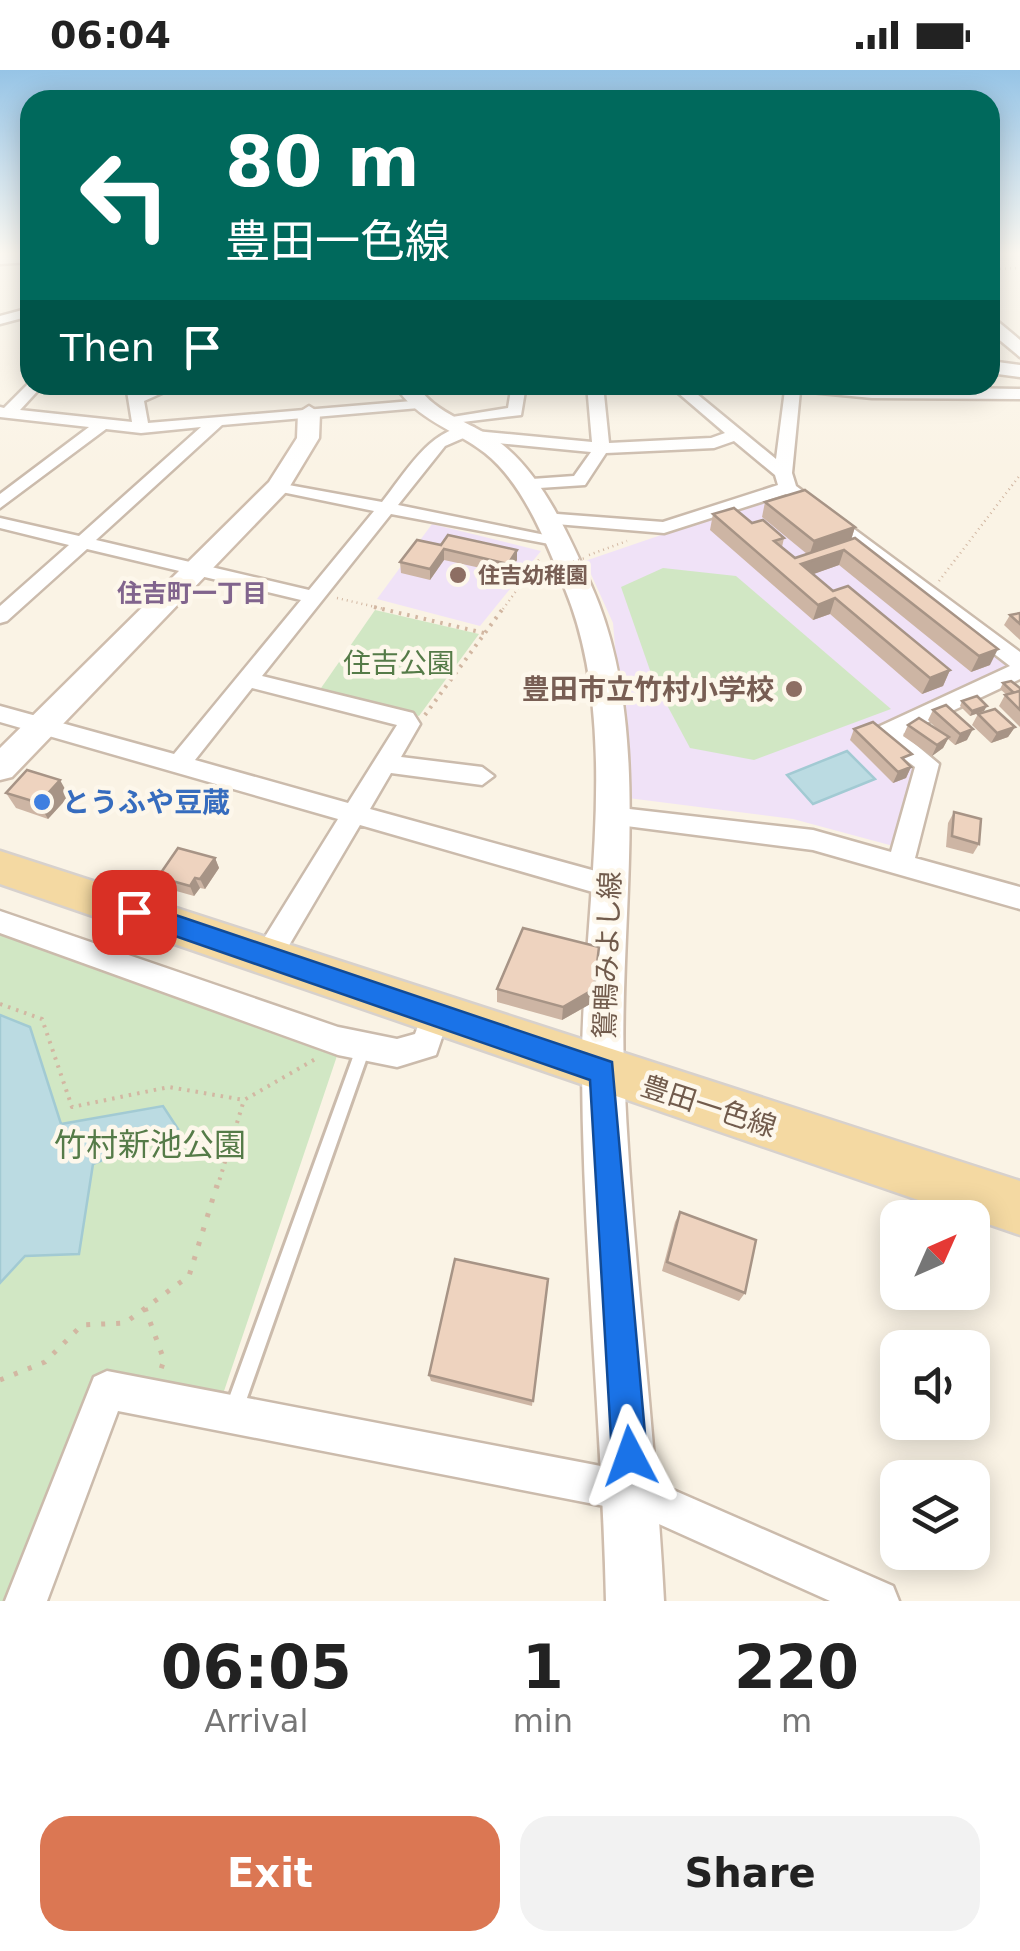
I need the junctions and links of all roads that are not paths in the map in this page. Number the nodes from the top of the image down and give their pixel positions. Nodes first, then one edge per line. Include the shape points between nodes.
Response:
1 (1000, 330) edge
2 (1020, 350) edge
3 (24, 395) edge
4 (136, 395) edge
5 (518, 395) edge
6 (597, 395) edge
7 (688, 395) edge
8 (789, 395) edge
9 (435, 407) edge
10 (3, 413) edge
11 (309, 413) junction
12 (219, 420) junction
13 (101, 425) junction
14 (140, 428) junction
15 (736, 434) junction
16 (601, 449) junction
17 (785, 480) junction
18 (524, 484) junction
19 (278, 486) junction
20 (0, 503) edge
21 (386, 508) junction
22 (0, 523) edge
23 (84, 542) junction
24 (553, 551) junction
25 (194, 569) junction
26 (314, 596) junction
27 (0, 617) edge
28 (1020, 666) edge
29 (248, 680) junction
30 (0, 714) edge
31 (41, 726) junction
32 (179, 764) junction
33 (389, 764) junction
34 (0, 768) edge
35 (482, 776) dead end
36 (356, 814) junction
37 (612, 816) junction
38 (900, 866) junction
39 (0, 867) edge
40 (610, 886) junction
41 (1020, 898) edge
42 (0, 922) edge
43 (268, 956) junction
44 (436, 1014) junction
45 (351, 1044) junction
46 (603, 1071) junction
47 (1020, 1208) edge
48 (232, 1414) junction
49 (632, 1492) junction
50 (26, 1601) edge
51 (635, 1601) edge
52 (878, 1601) edge

1 - 2 main road
3 - 10 street
4 - 14 street
5 - 9 street via 515,412
6 - 16 street
7 - 15 street
8 - 17 street
9 - 11 street
9 - 16 street
9 - 18 main road, 鴛鴨みよし線 via 498,452
9 - 21 street via 439,444
10 - 13 street
11 - 12 street
11 - 19 main road via 308,438
12 - 14 street
12 - 23 street
13 - 14 street
13 - 20 street
15 - 16 street via 690,446
15 - 17 street
16 - 18 street via 580,481
17 - 24 street via 664,528
17 - 28 street
18 - 24 main road, 鴛鴨みよし線
19 - 21 street
19 - 25 main road
21 - 24 street
21 - 26 street
22 - 23 street
23 - 25 street
23 - 27 street
24 - 37 main road, 鴛鴨みよし線 via 574,574 595,631 606,689
25 - 26 street
25 - 31 main road
26 - 29 street
28 - 38 street via 886,733 927,764
29 - 32 street
29 - 33 street via 405,719 409,724
30 - 31 street
31 - 32 street
31 - 34 main road
32 - 36 street
33 - 35 street
33 - 36 street
36 - 40 street
36 - 43 street
37 - 38 street via 813,840
37 - 40 main road, 鴛鴨みよし線
38 - 41 street
39 - 43 main road, 豊田一色線
40 - 46 main road, 鴛鴨みよし線
42 - 45 street
43 - 44 main road, 豊田一色線
44 - 45 street via 426,1045 398,1053
44 - 46 main road, 豊田一色線
45 - 48 lane
46 - 47 main road, 豊田一色線
46 - 49 main road, 鴛鴨みよし線
48 - 49 street
48 - 50 street via 107,1390
49 - 51 main road, 鴛鴨みよし線
49 - 52 street

